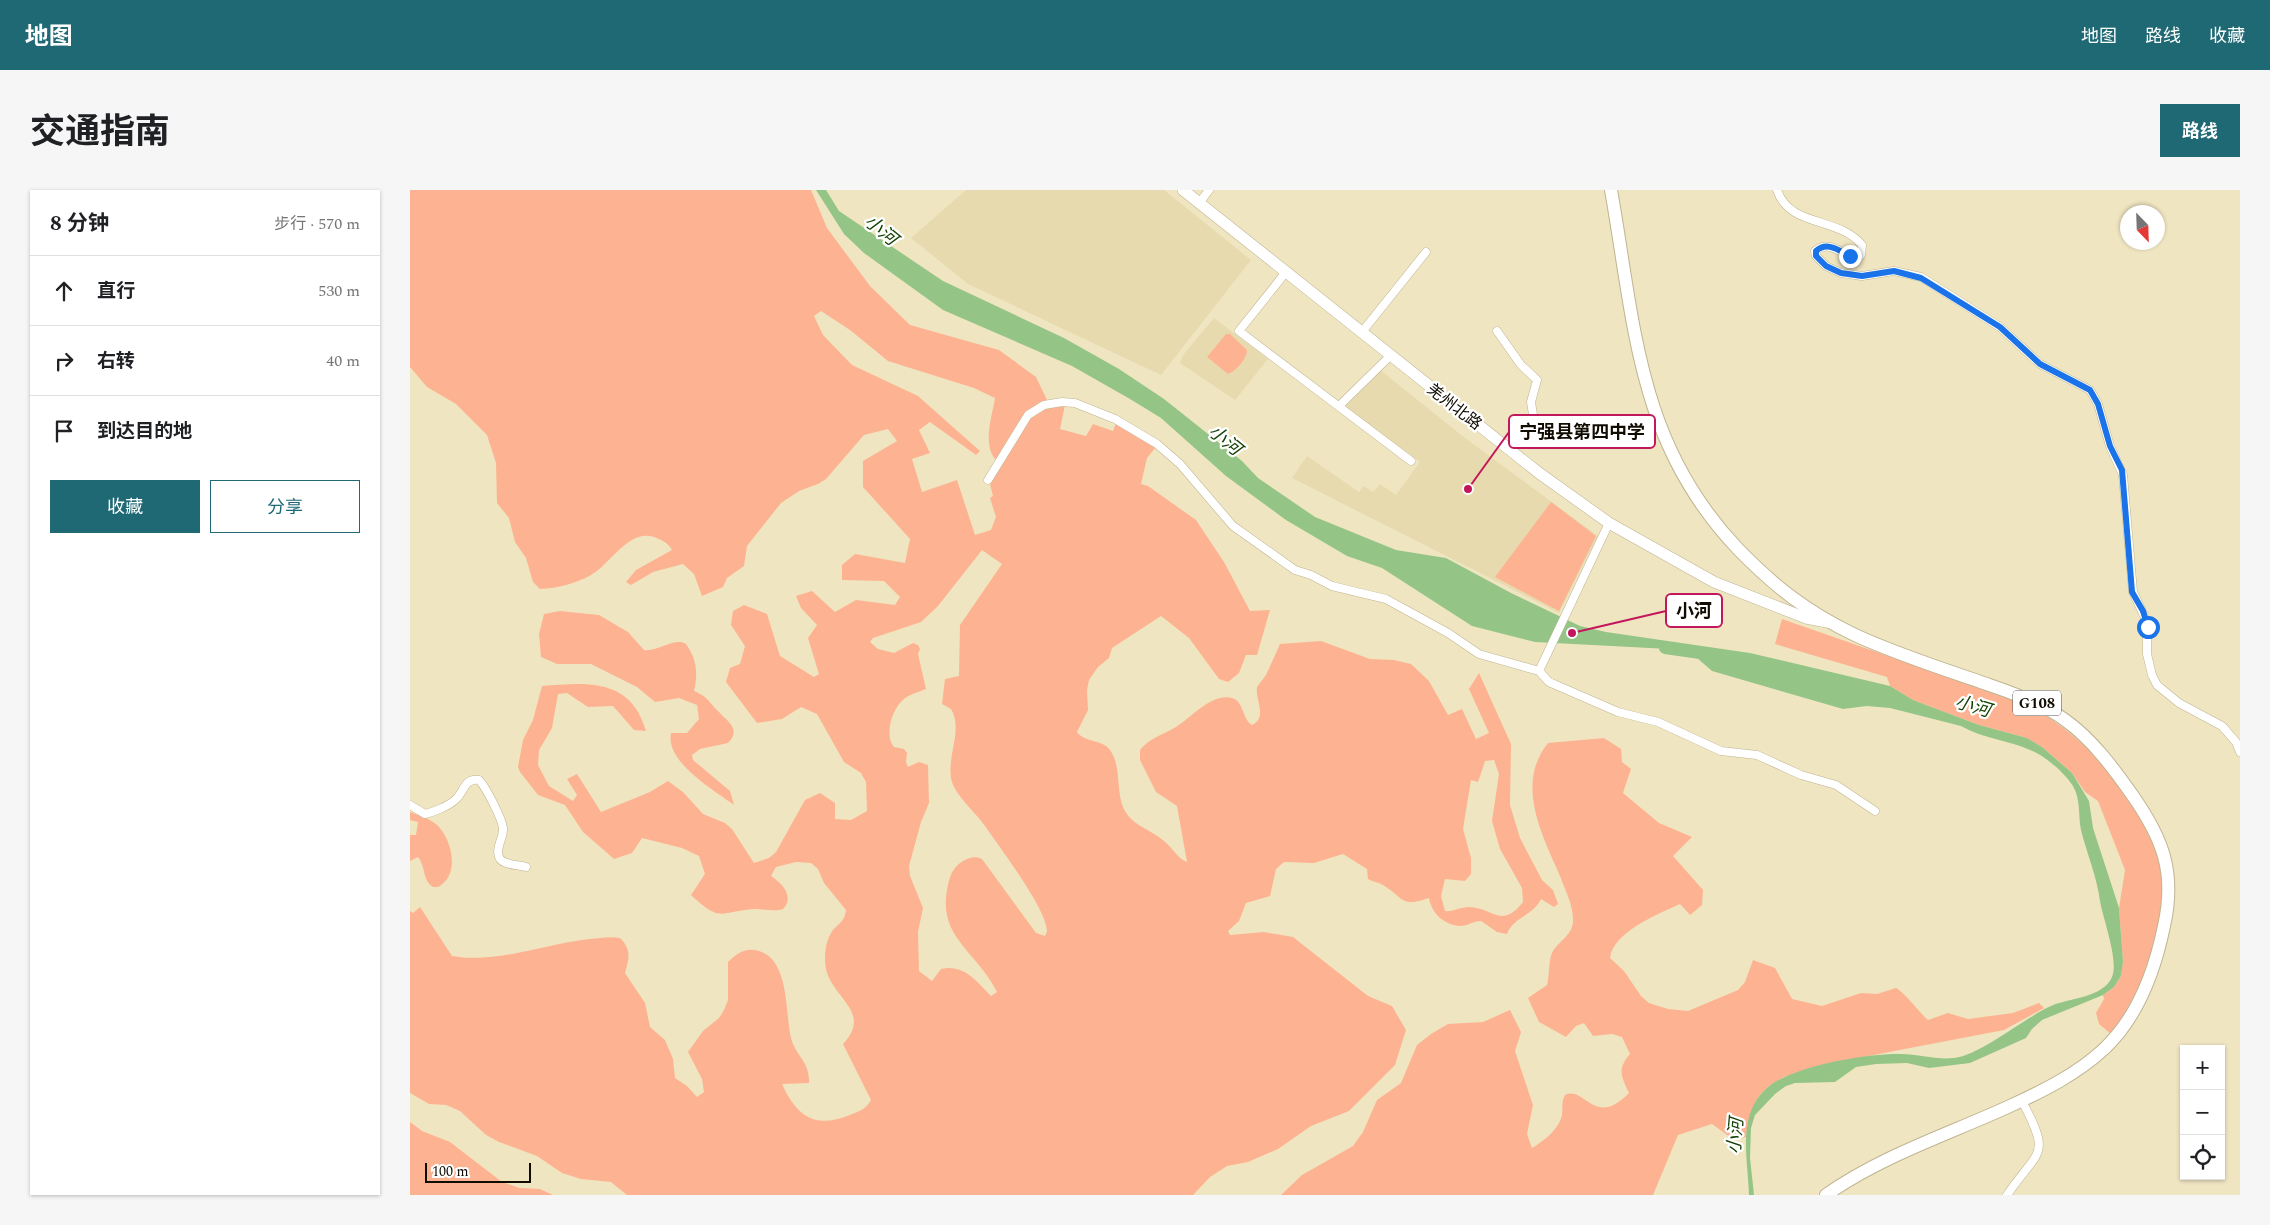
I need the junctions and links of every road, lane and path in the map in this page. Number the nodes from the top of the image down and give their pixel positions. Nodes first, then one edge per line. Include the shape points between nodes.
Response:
1 (1183, 190) edge
2 (1209, 190) edge
3 (1611, 190) edge
4 (1777, 190) edge
5 (1199, 203) junction
6 (1426, 252) dead end
7 (1286, 272) junction
8 (1497, 331) dead end
9 (1362, 332) junction
10 (1391, 354) junction
11 (1340, 405) junction
12 (1510, 450) junction
13 (1411, 461) dead end
14 (988, 480) dead end
15 (1608, 523) junction
16 (1831, 623) junction
17 (1540, 667) junction
18 (2240, 752) edge
19 (410, 805) edge
20 (1875, 811) dead end
21 (526, 867) dead end
22 (2022, 1100) junction
23 (1826, 1195) edge
24 (2006, 1195) edge

1 - 5 main road, 羌州北路
2 - 5 street
3 - 16 highway, G108 via 1644,381 1673,458 1702,505 1738,549 1790,598
4 - 18 street via 1782,202 1799,216 1846,230 1862,244 1861,255 1856,257 1830,246 1820,247 1816,256 1826,266 1851,276 1894,271 1921,278 2000,327 2040,364 2090,390 2122,470 2132,592 2146,622 2152,676 2157,685 2179,703 2222,726
5 - 7 main road, 羌州北路
6 - 9 street
7 - 9 main road, 羌州北路
7 - 11 street via 1239,331
8 - 12 street via 1521,365 1537,380 1532,402 1534,420 1527,433
9 - 10 main road, 羌州北路
10 - 11 street
10 - 12 main road, 羌州北路
11 - 13 street
12 - 15 main road, 羌州北路
14 - 17 street via 1028,415 1044,405 1075,403 1116,419 1157,444 1180,464 1233,526 1295,570 1332,586 1386,599 1479,654
15 - 16 main road, 羌州北路 via 1714,582 1806,618
15 - 17 street
16 - 22 highway, G108 via 1870,641 2025,697 2065,720 2092,745 2127,789 2162,845 2169,879 2166,916 2152,968 2133,1010 2114,1039 2090,1061
17 - 20 street via 1550,682 1618,712 1658,722 1721,751 1757,755 1801,775 1836,785
19 - 21 street via 425,814 432,812 456,799 466,783 479,780 503,826 498,848 500,857 504,862
22 - 23 highway, G108 via 1868,1170
22 - 24 street via 2039,1137 2040,1148 2033,1162

